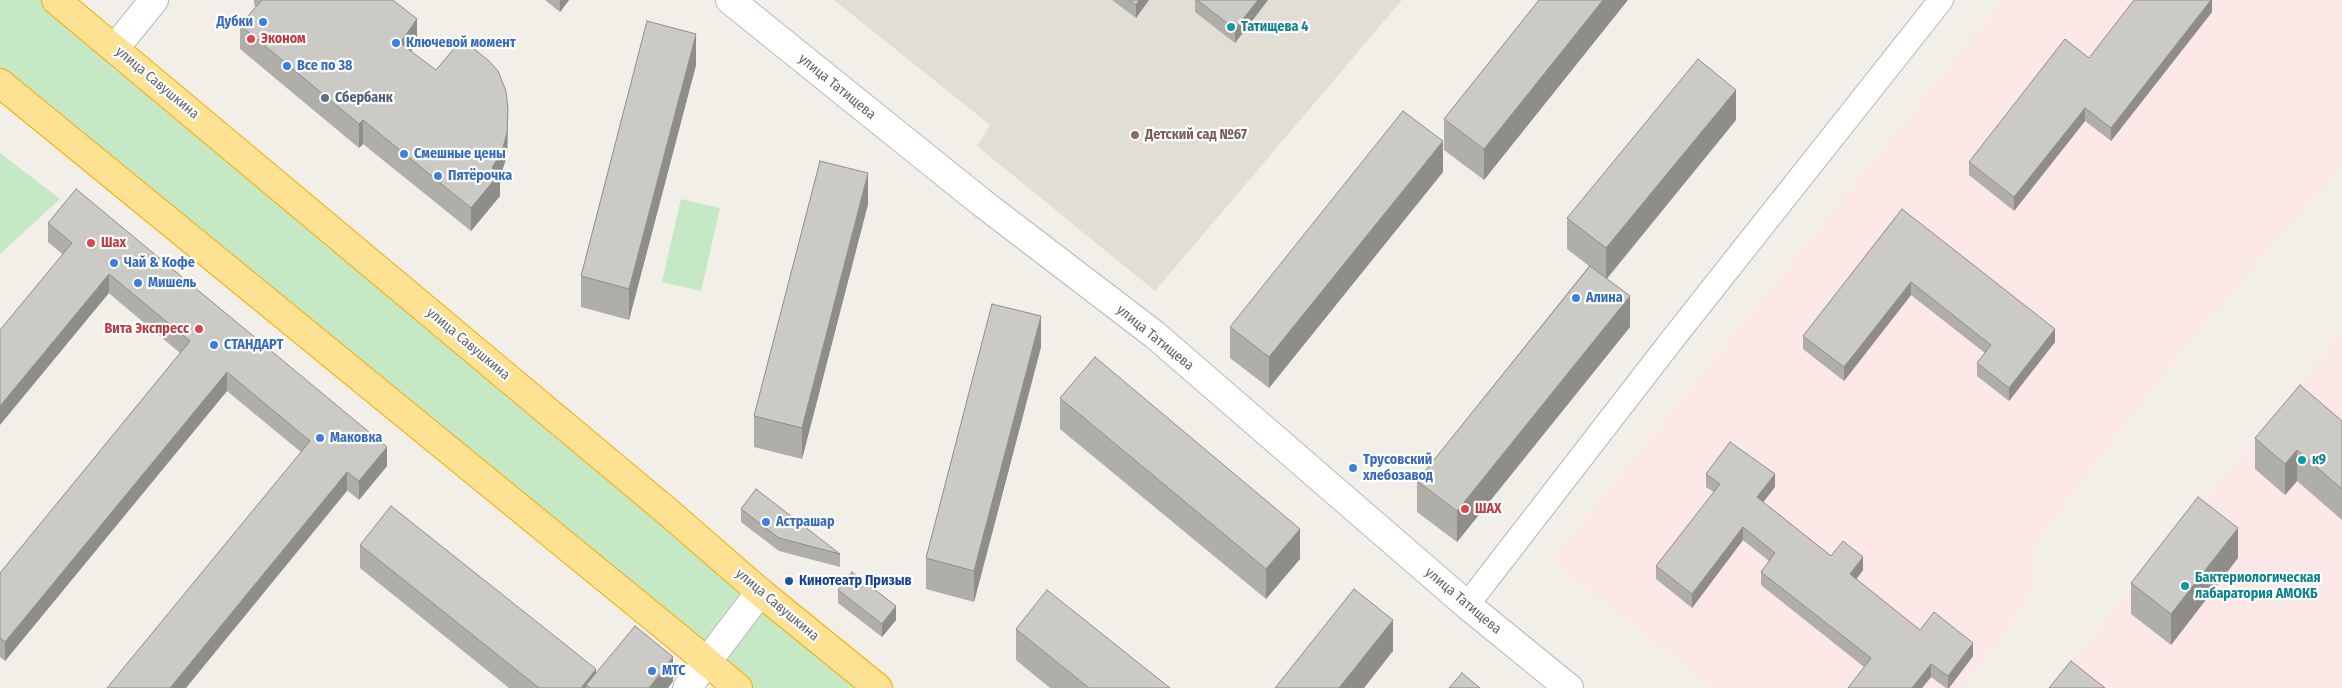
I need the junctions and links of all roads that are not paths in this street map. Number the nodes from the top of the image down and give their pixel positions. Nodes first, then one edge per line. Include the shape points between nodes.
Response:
1 (56, 0) edge
2 (154, 0) edge
3 (730, 0) edge
4 (1941, 0) edge
5 (115, 48) junction
6 (0, 83) edge
7 (760, 592) junction
8 (1467, 606) junction
9 (707, 663) junction
10 (687, 688) edge
11 (738, 688) edge
12 (878, 688) edge
13 (1569, 688) edge

1 - 5 highway, улица Савушкина
2 - 5 main road
3 - 8 main road, улица Татищева via 974,196 1155,335
4 - 8 street via 1675,336
5 - 7 highway, улица Савушкина
6 - 9 highway
7 - 9 main road
7 - 12 highway, улица Савушкина
8 - 13 main road, улица Татищева
9 - 10 main road
9 - 11 highway

